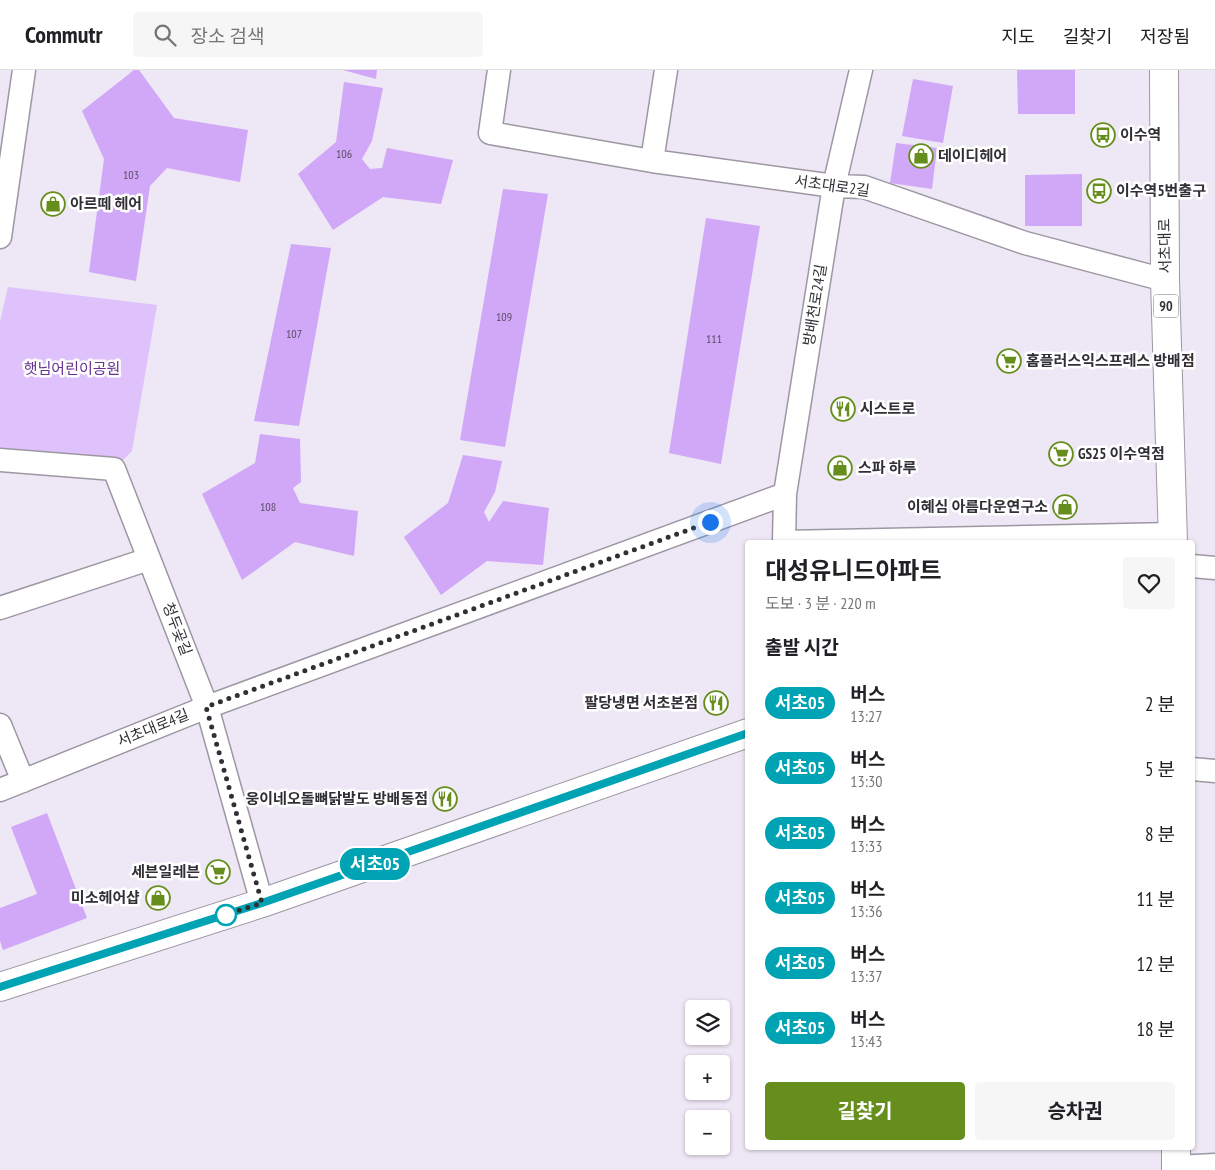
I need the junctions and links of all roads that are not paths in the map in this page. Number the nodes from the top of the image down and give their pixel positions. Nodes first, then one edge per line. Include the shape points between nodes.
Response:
1 (24, 70) edge
2 (500, 70) edge
3 (666, 70) edge
4 (861, 70) edge
5 (1164, 70) edge
6 (652, 161) junction
7 (834, 186) junction
8 (0, 237) edge
9 (1165, 280) junction
10 (0, 460) edge
11 (785, 494) junction
12 (1173, 538) edge
13 (784, 540) edge
14 (978, 540) edge
15 (149, 559) junction
16 (1195, 566) edge
17 (1215, 568) edge
18 (0, 608) edge
19 (206, 707) junction
20 (0, 725) edge
21 (745, 735) edge
22 (1195, 769) edge
23 (1215, 771) edge
24 (22, 781) junction
25 (0, 790) edge
26 (262, 903) junction
27 (0, 987) edge
28 (1176, 1161) edge
29 (1215, 1165) edge

1 - 8 street
2 - 6 street, 서초대로2길 via 490,133
3 - 6 street
4 - 7 street, 방배천로24길
5 - 9 street, 서초대로 / 90
6 - 7 street, 서초대로2길
7 - 9 street, 서초대로2길 via 864,187 1025,243
7 - 11 street, 방배천로24길
9 - 12 street, 서초대로 / 90
10 - 15 street, 청두곶길 via 114,469
11 - 13 street, 방배천로24길
11 - 19 street, 서초대로4길
12 - 14 street
15 - 18 street
15 - 19 street, 청두곶길
16 - 17 street
19 - 24 street, 서초대로4길
19 - 26 street, 청두곶길
20 - 24 street
21 - 26 street
22 - 23 street
24 - 25 street, 서초대로4길
26 - 27 street
28 - 29 street

